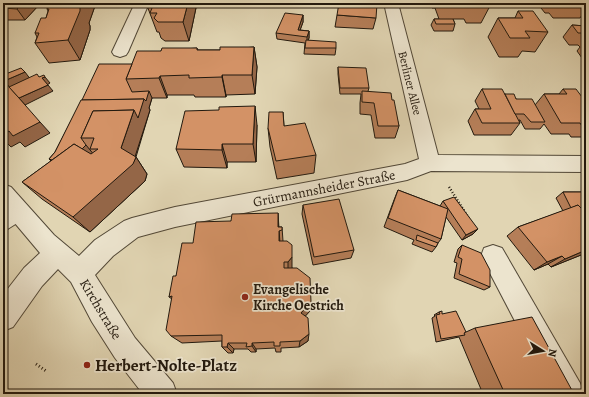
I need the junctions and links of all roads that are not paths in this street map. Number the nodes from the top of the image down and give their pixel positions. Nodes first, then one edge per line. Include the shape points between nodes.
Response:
1 (142, 3) edge
2 (391, 3) edge
3 (120, 52) dead end
4 (430, 163) junction
5 (586, 164) edge
6 (3, 193) edge
7 (12, 219) edge
8 (57, 253) junction
9 (493, 256) road end
10 (80, 273) junction
11 (3, 317) edge
12 (162, 394) edge
13 (569, 394) edge

1 - 3 street
2 - 4 street, Berliner Allee
4 - 5 street, Grürmannsheider Straße
4 - 10 street, Grürmannsheider Straße via 407,172 175,217 132,228 104,248
6 - 7 street, Kirchstraße
7 - 8 street, Kirchstraße
8 - 10 street, Kirchstraße
8 - 11 street via 33,277
9 - 13 street
10 - 12 street, Kirchstraße via 125,348

